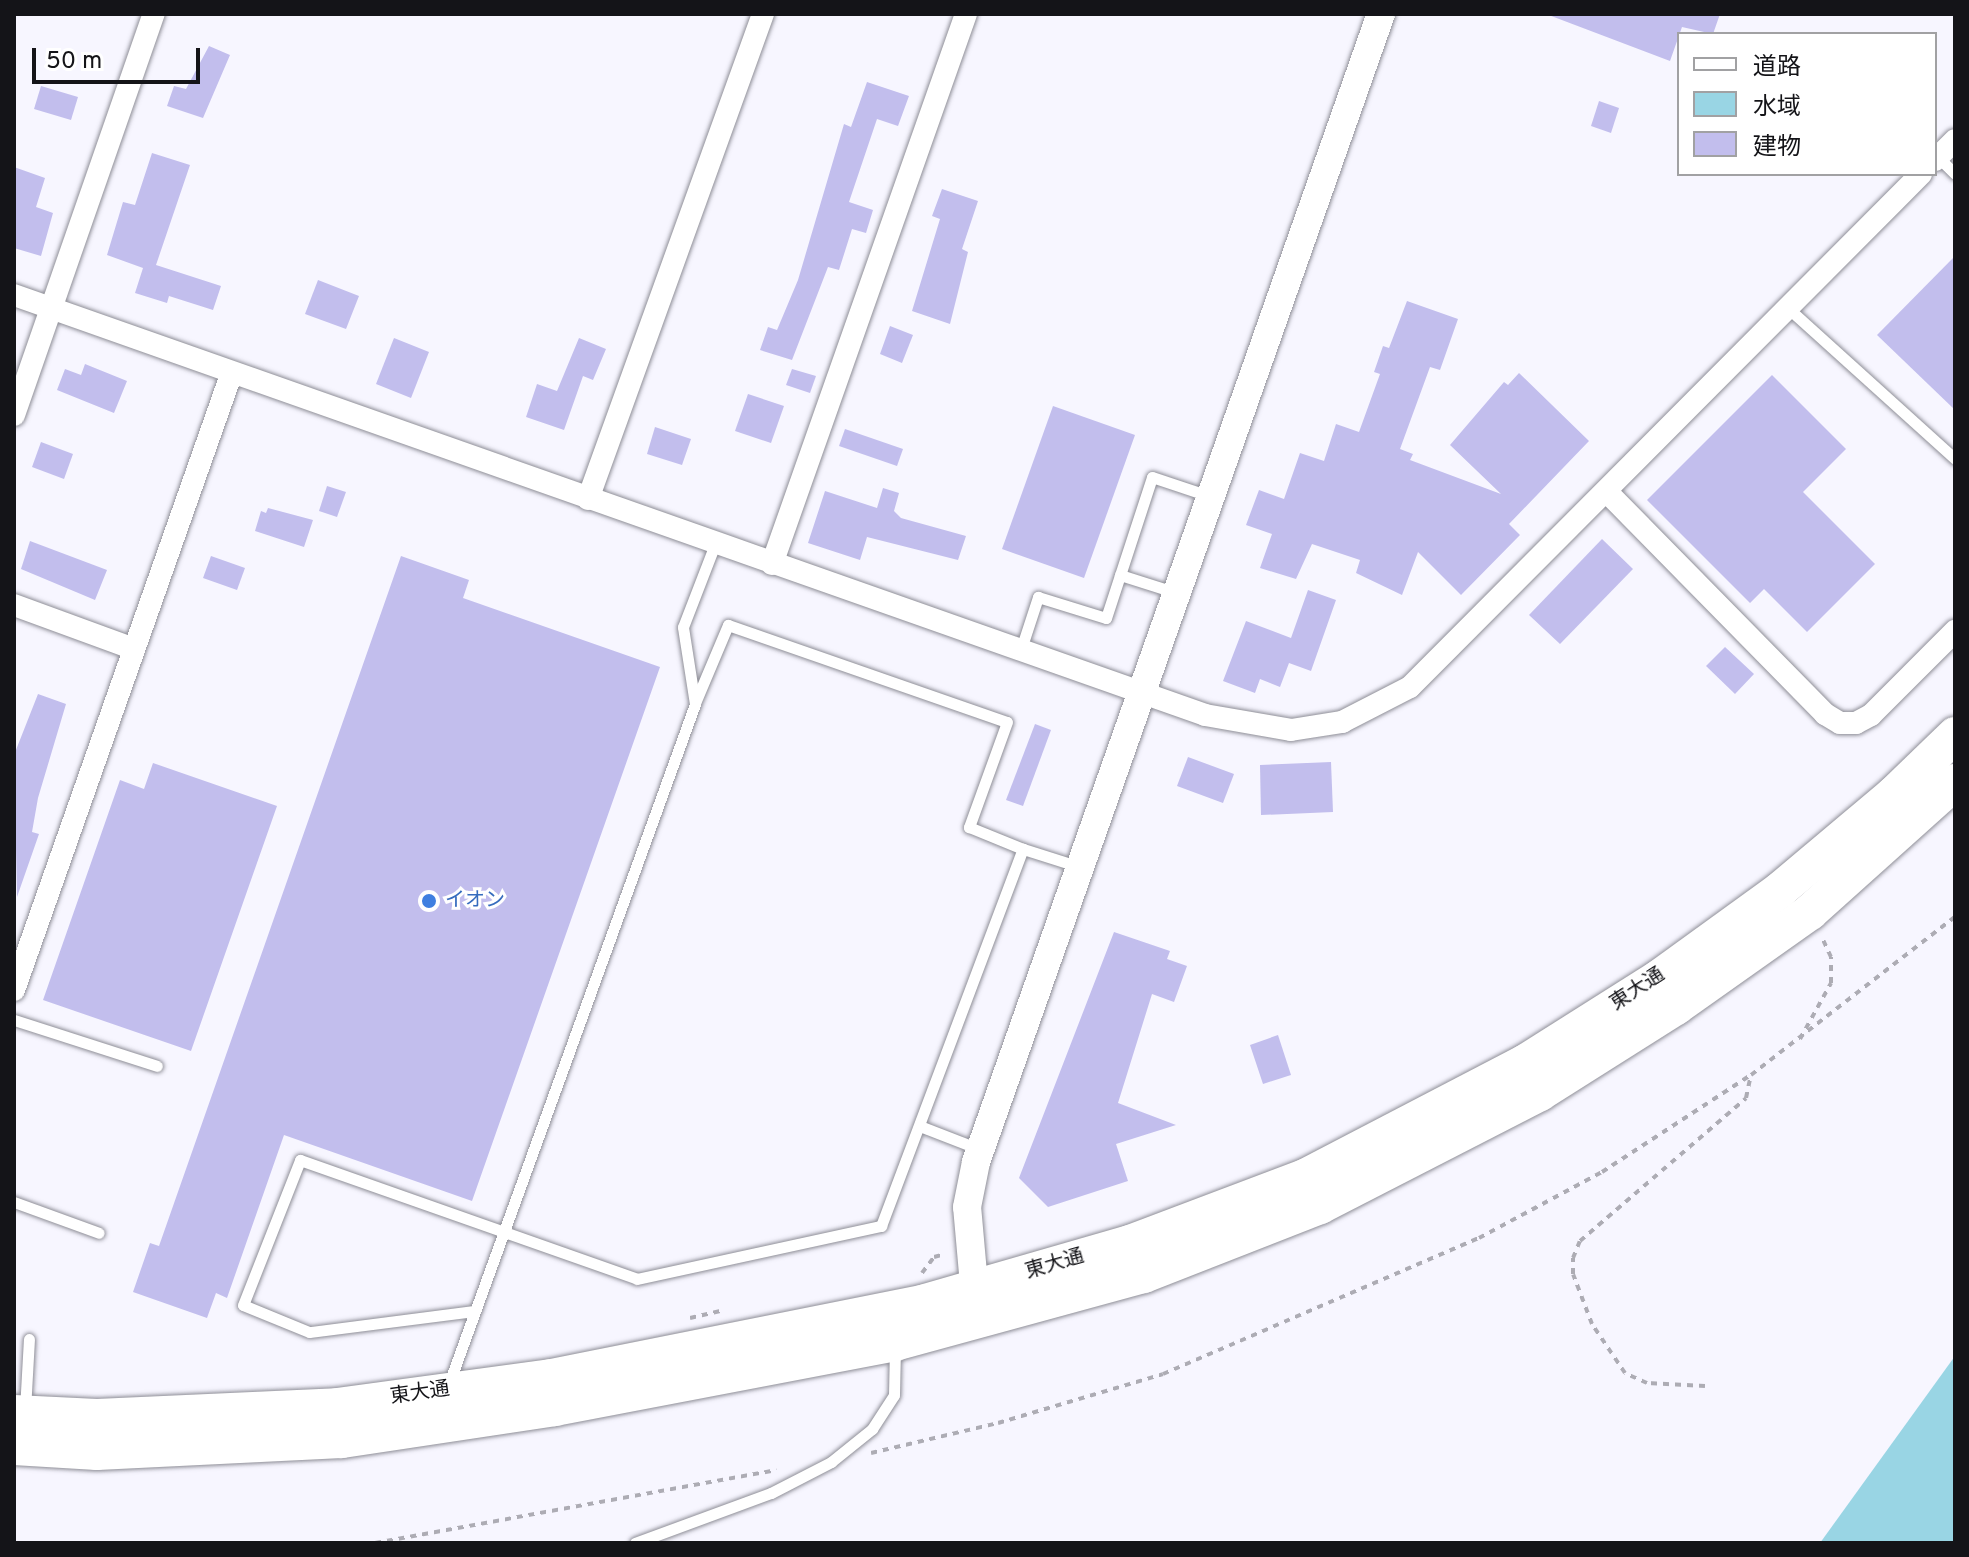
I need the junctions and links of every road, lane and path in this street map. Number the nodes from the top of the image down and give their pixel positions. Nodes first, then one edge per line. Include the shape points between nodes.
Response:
1 (154, 14) edge
2 (763, 14) edge
3 (966, 14) edge
4 (1381, 14) edge
5 (1955, 140) edge
6 (1937, 158) edge
7 (1937, 160) edge
8 (1955, 174) edge
9 (1919, 176) edge
10 (14, 295) edge
11 (51, 308) junction
12 (1788, 308) junction
13 (232, 372) junction
14 (14, 415) edge
15 (1955, 459) edge
16 (1606, 491) junction
17 (1211, 496) junction
18 (588, 499) junction
19 (715, 544) junction
20 (772, 564) junction
21 (1120, 575) junction
22 (1177, 593) junction
23 (14, 605) edge
24 (1955, 631) edge
25 (134, 649) junction
26 (1021, 649) junction
27 (1143, 690) junction
28 (695, 704) junction
29 (1955, 735) edge
30 (1955, 782) edge
31 (1023, 849) junction
32 (1080, 867) junction
33 (1955, 917) edge
34 (1819, 933) dead end
35 (14, 990) edge
36 (14, 1020) edge
37 (1800, 1039) junction
38 (157, 1066) dead end
39 (1751, 1075) junction
40 (920, 1126) junction
41 (980, 1150) junction
42 (14, 1202) edge
43 (502, 1231) junction
44 (99, 1233) dead end
45 (968, 1248) junction
46 (917, 1281) dead end
47 (976, 1306) junction
48 (728, 1310) dead end
49 (474, 1311) junction
50 (687, 1318) dead end
51 (29, 1339) dead end
52 (895, 1343) junction
53 (1705, 1386) dead end
54 (446, 1391) junction
55 (20, 1413) edge
56 (14, 1447) edge
57 (831, 1462) junction
58 (787, 1468) dead end
59 (375, 1543) edge
60 (635, 1543) edge

1 - 11 street
2 - 18 street
3 - 20 street
4 - 17 street
5 - 6 street
7 - 8 lane
9 - 12 street
10 - 11 street
11 - 13 street
11 - 14 street
12 - 15 lane
12 - 16 street
13 - 18 street
13 - 25 street
16 - 24 street via 1825,714 1840,723 1871,715
16 - 27 street via 1410,687 1342,722 1291,730 1249,727
17 - 21 lane via 1152,477
17 - 22 street
18 - 19 street
19 - 20 street
19 - 28 lane via 683,627
20 - 26 street
21 - 22 lane
21 - 26 lane via 1106,618 1038,597
22 - 27 street
23 - 25 street
25 - 35 street
26 - 27 street
27 - 32 street
28 - 31 lane via 728,625 1007,722 969,827
28 - 43 lane
29 - 47 highway, 東大通 via 1780,890 1660,977 1524,1063 1307,1176
30 - 47 highway, 東大通 via 1810,912 1676,1007 1540,1093 1320,1206 1144,1275
31 - 32 lane
31 - 40 lane
32 - 41 street
33 - 37 path
34 - 37 path via 1831,957 1831,983
36 - 38 lane
37 - 39 path
39 - 53 path via 1746,1098 1580,1241 1573,1258 1573,1274 1592,1324 1625,1373 1647,1383
39 - 57 path via 1602,1172 1479,1238 1350,1296 1163,1374 998,1423
40 - 41 lane
40 - 43 lane via 881,1226 637,1279
41 - 45 street via 967,1207
42 - 44 lane
43 - 49 lane
43 - 49 lane via 300,1160 243,1305 309,1332
45 - 46 path via 934,1257
45 - 47 street
47 - 52 highway, 東大通
47 - 54 highway, 東大通
48 - 50 path
49 - 54 lane
51 - 55 lane
52 - 56 highway, 東大通 via 555,1408 342,1440 97,1452
52 - 57 lane via 894,1395 872,1429
54 - 55 highway, 東大通 via 337,1406 97,1417
57 - 60 lane via 771,1493
58 - 59 path

